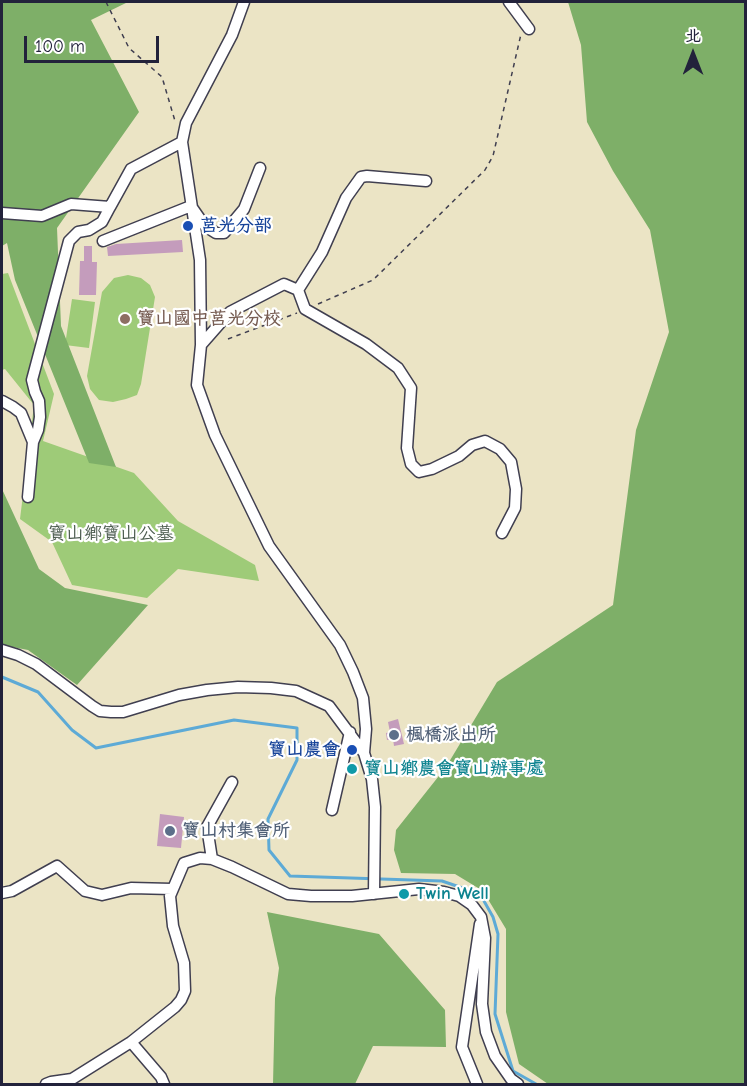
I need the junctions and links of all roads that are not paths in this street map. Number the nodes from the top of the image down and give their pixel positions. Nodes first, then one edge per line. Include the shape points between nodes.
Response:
1 (244, 2) edge
2 (509, 2) edge
3 (529, 29) road end
4 (182, 142) junction
5 (260, 168) dead end
6 (426, 181) dead end
7 (191, 206) junction
8 (110, 207) junction
9 (2, 213) edge
10 (103, 241) dead end
11 (298, 290) junction
12 (201, 345) junction
13 (2, 402) edge
14 (33, 442) junction
15 (28, 497) dead end
16 (502, 533) dead end
17 (2, 650) edge
18 (350, 732) junction
19 (364, 753) junction
20 (232, 782) dead end
21 (332, 810) dead end
22 (212, 859) junction
23 (172, 889) junction
24 (2, 893) edge
25 (374, 894) junction
26 (481, 917) junction
27 (131, 1042) junction
28 (46, 1084) edge
29 (164, 1084) edge
30 (477, 1084) edge
31 (518, 1084) edge

1 - 4 street via 232,35 186,123
2 - 3 street
4 - 7 street
4 - 8 street via 131,169
5 - 7 street via 244,209 224,233 205,226
6 - 11 street via 361,177
7 - 10 street
7 - 12 street via 200,260
8 - 9 street via 71,204 42,216
8 - 14 street via 102,222 78,232 69,241 32,380 40,417
11 - 12 street via 284,284 230,312
11 - 16 street via 305,309 366,344 398,368 411,388 408,448 411,464 419,472 485,441 500,449 511,462 515,508
12 - 19 street via 197,385 215,435 269,546 340,645 353,672 363,698
13 - 14 street via 21,413
14 - 15 street
17 - 18 street via 36,664 100,711 123,712 207,690 271,688 318,699 329,706
18 - 19 street
18 - 21 street
19 - 25 street via 375,807
20 - 22 street via 207,826
22 - 23 street via 184,863
22 - 25 street via 288,894
23 - 24 street via 131,888 102,895 85,891 57,866
23 - 27 street via 173,926 184,963 185,991 175,1007
25 - 26 street via 419,889 444,892 459,896
26 - 30 street via 462,1047
26 - 31 street via 485,938 482,1004 486,1032 495,1056
27 - 28 street via 72,1079
27 - 29 street

